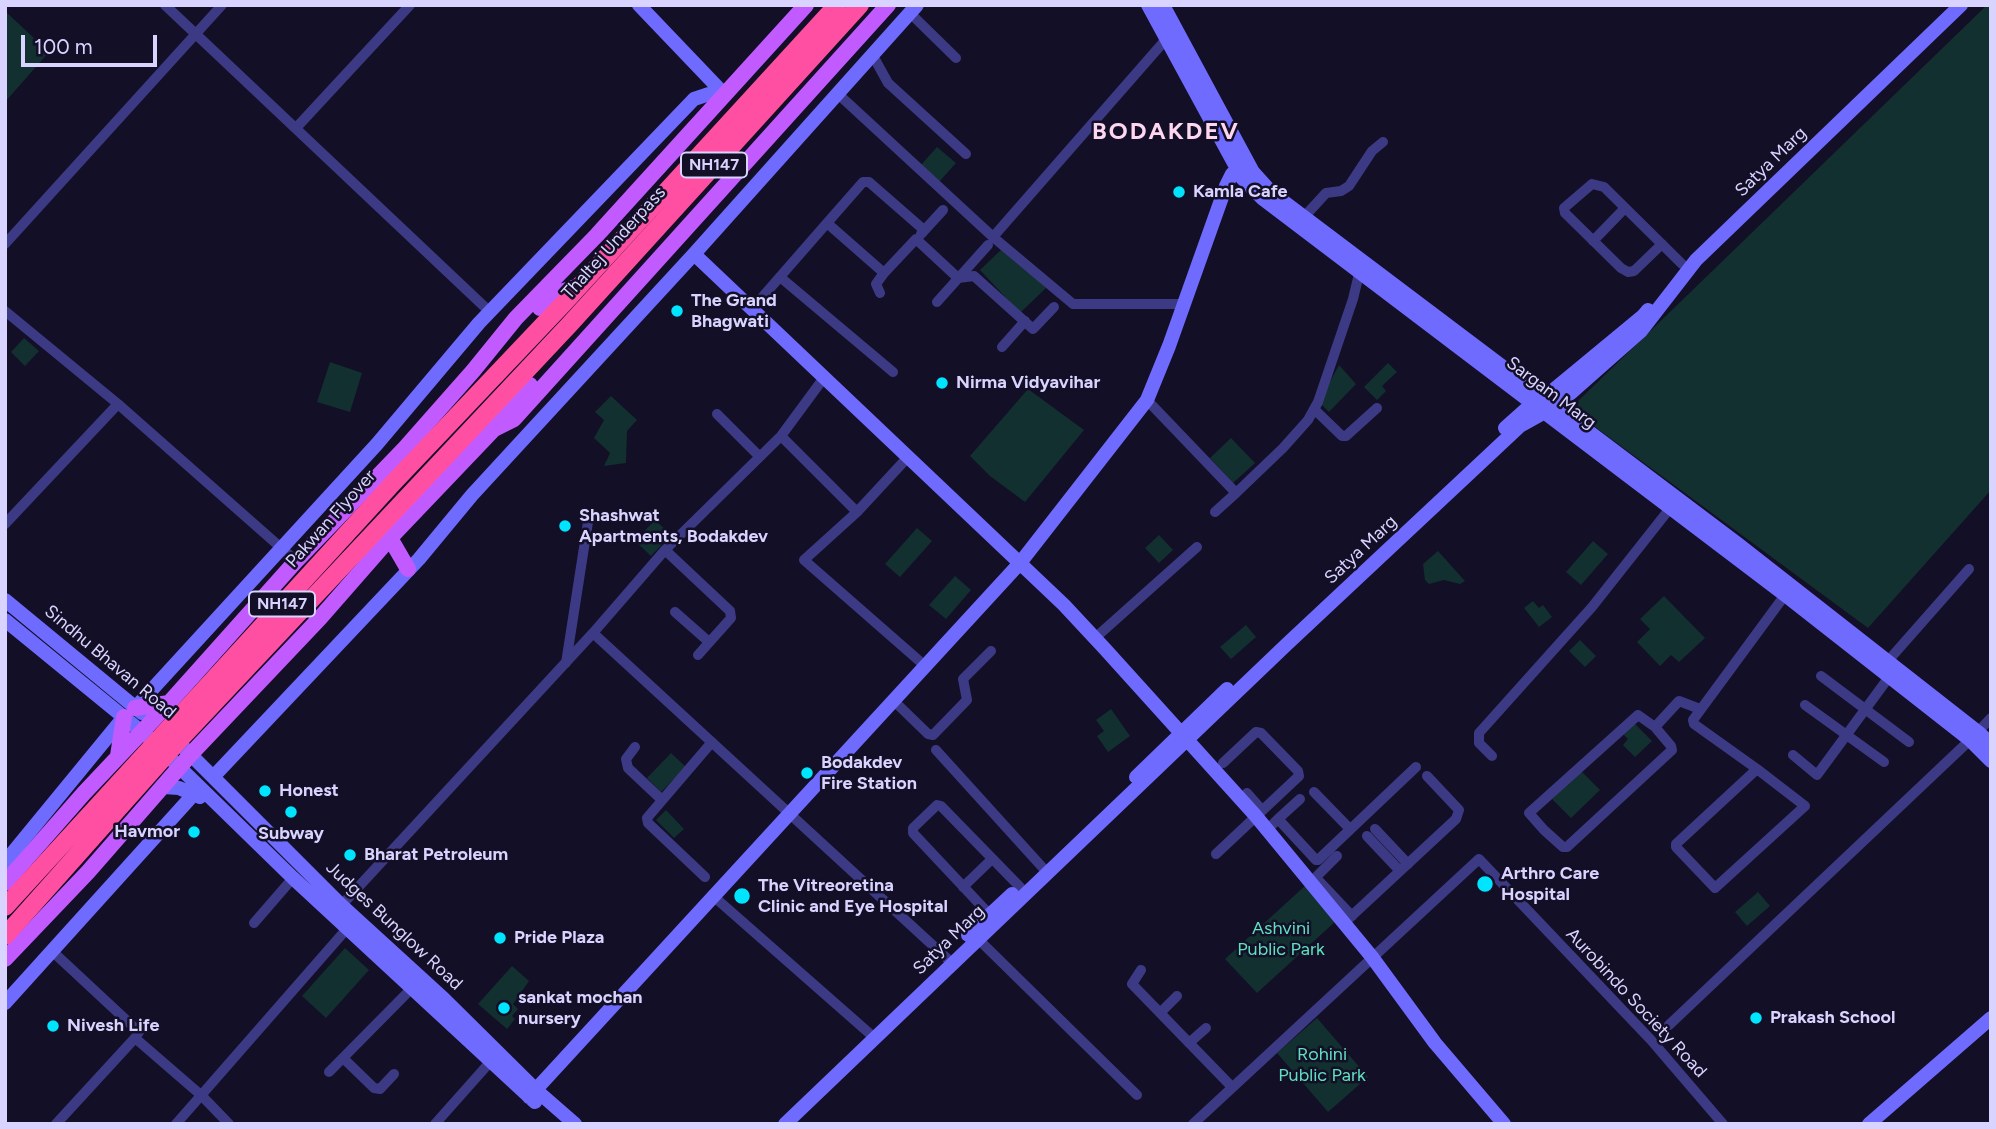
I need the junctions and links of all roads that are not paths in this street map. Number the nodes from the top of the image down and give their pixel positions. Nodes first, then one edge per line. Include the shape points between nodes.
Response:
1 (165, 5) edge
2 (222, 5) edge
3 (410, 5) edge
4 (639, 5) edge
5 (806, 5) edge
6 (837, 5) edge
7 (860, 5) edge
8 (888, 5) edge
9 (1148, 5) edge
10 (1163, 5) edge
11 (1947, 5) edge
12 (1961, 5) edge
13 (913, 9) edge
14 (195, 34) junction
15 (1172, 35) junction
16 (872, 54) junction
17 (957, 58) dead end
18 (837, 93) junction
19 (726, 95) junction
20 (296, 128) junction
21 (1382, 142) dead end
22 (966, 154) dead end
23 (1242, 165) junction
24 (1625, 208) junction
25 (943, 210) dead end
26 (1737, 214) junction
27 (1304, 217) junction
28 (827, 223) junction
29 (924, 230) junction
30 (916, 239) junction
31 (991, 241) junction
32 (1593, 241) junction
33 (5, 244) edge
34 (1662, 244) junction
35 (694, 254) junction
36 (1682, 264) junction
37 (884, 273) junction
38 (1359, 274) junction
39 (779, 276) junction
40 (958, 278) junction
41 (579, 286) junction
42 (880, 293) dead end
43 (937, 302) dead end
44 (1184, 304) junction
45 (1054, 307) dead end
46 (751, 310) junction
47 (5, 311) edge
48 (490, 312) junction
49 (1025, 321) junction
50 (570, 324) junction
51 (1002, 347) dead end
52 (477, 366) junction
53 (893, 372) dead end
54 (823, 379) junction
55 (1147, 400) junction
56 (118, 404) junction
57 (1545, 404) junction
58 (1377, 408) dead end
59 (1314, 409) junction
60 (717, 414) dead end
61 (494, 429) junction
62 (781, 436) junction
63 (759, 456) junction
64 (908, 457) junction
65 (1236, 492) junction
66 (1671, 508) junction
67 (857, 512) junction
68 (1215, 512) dead end
69 (588, 522) dead end
70 (5, 524) edge
71 (390, 538) junction
72 (281, 547) junction
73 (1197, 547) dead end
74 (665, 550) junction
75 (296, 561) junction
76 (1020, 563) junction
77 (408, 569) junction
78 (1969, 569) dead end
79 (1785, 595) junction
80 (5, 600) edge
81 (675, 612) dead end
82 (5, 620) edge
83 (593, 634) junction
84 (1095, 638) junction
85 (709, 642) junction
86 (991, 651) dead end
87 (698, 655) dead end
88 (1888, 662) junction
89 (566, 663) junction
90 (924, 665) junction
91 (194, 674) junction
92 (1821, 676) dead end
93 (1889, 677) junction
94 (894, 701) junction
95 (169, 703) junction
96 (1805, 705) dead end
97 (236, 708) junction
98 (1700, 709) junction
99 (1865, 709) junction
100 (130, 713) junction
101 (1991, 718) edge
102 (147, 726) junction
103 (1655, 727) junction
104 (1846, 734) junction
105 (1184, 736) junction
106 (1974, 736) junction
107 (712, 742) junction
108 (1909, 742) dead end
109 (1991, 744) edge
110 (635, 747) dead end
111 (936, 750) dead end
112 (191, 754) junction
113 (1793, 755) dead end
114 (1492, 756) dead end
115 (118, 757) junction
116 (1884, 761) dead end
117 (1991, 761) edge
118 (1223, 762) dead end
119 (179, 767) junction
120 (1416, 767) dead end
121 (1757, 769) junction
122 (214, 776) junction
123 (1427, 776) dead end
124 (163, 787) junction
125 (1314, 792) dead end
126 (1247, 793) dead end
127 (193, 795) junction
128 (211, 799) junction
129 (1300, 799) dead end
130 (662, 800) junction
131 (789, 812) junction
132 (1258, 813) junction
133 (1278, 819) junction
134 (1350, 829) junction
135 (1267, 830) junction
136 (1371, 833) dead end
137 (1216, 854) dead end
138 (1337, 856) dead end
139 (1313, 857) junction
140 (992, 859) junction
141 (5, 862) edge
142 (1043, 867) junction
143 (1404, 867) junction
144 (1299, 869) junction
145 (705, 877) dead end
146 (293, 878) junction
147 (5, 883) edge
148 (963, 887) junction
149 (1020, 887) junction
150 (1322, 891) junction
151 (712, 895) junction
152 (5, 907) edge
153 (337, 910) junction
154 (989, 914) junction
155 (1348, 919) junction
156 (254, 923) dead end
157 (352, 923) junction
158 (5, 936) edge
159 (978, 939) junction
160 (52, 951) junction
161 (1372, 957) junction
162 (5, 959) edge
163 (949, 960) junction
164 (1141, 970) dead end
165 (412, 988) junction
166 (1177, 996) dead end
167 (5, 1003) edge
168 (1160, 1013) junction
169 (1991, 1018) edge
170 (1669, 1025) dead end
171 (1206, 1028) dead end
172 (869, 1033) junction
173 (135, 1038) junction
174 (1189, 1043) junction
175 (343, 1058) junction
176 (491, 1061) junction
177 (329, 1072) dead end
178 (394, 1074) dead end
179 (1232, 1087) junction
180 (532, 1093) junction
181 (202, 1096) junction
182 (1137, 1096) dead end
183 (804, 1101) junction
184 (1500, 1122) edge
185 (56, 1124) edge
186 (176, 1124) edge
187 (229, 1124) edge
188 (435, 1124) edge
189 (560, 1124) edge
190 (575, 1124) edge
191 (774, 1124) edge
192 (785, 1124) edge
193 (1193, 1124) edge
194 (1723, 1124) edge
195 (1870, 1124) edge

1 - 14 street
2 - 14 street
3 - 20 street
4 - 19 main road
5 - 19 main road
6 - 41 highway, Thaltej Underpass / NH147
7 - 50 highway, Thaltej Underpass / NH147
8 - 61 main road via 514,419
9 - 15 main road, Sargam Marg
10 - 15 main road, Sargam Marg
11 - 26 main road, Satya Marg
12 - 26 main road, Satya Marg
13 - 16 main road
13 - 17 street
14 - 20 street
14 - 33 street
15 - 23 main road, Sargam Marg
15 - 31 street
16 - 18 main road
16 - 22 street via 888,83
18 - 31 street
18 - 35 main road
19 - 48 main road via 694,99
19 - 52 main road via 516,318
20 - 48 street
21 - 27 street via 1349,186 1326,193
23 - 27 main road, Sargam Marg
23 - 38 main road, Sargam Marg via 1242,178 1263,199
23 - 44 main road via 1226,186
24 - 32 street
24 - 32 street via 1604,187 1592,184 1564,208
24 - 34 street
25 - 29 street
26 - 36 main road, Satya Marg via 1692,250
26 - 57 main road, Satya Marg via 1641,331
27 - 57 main road, Sargam Marg
28 - 29 street via 863,182 869,182
28 - 37 street
28 - 39 street
29 - 30 street
30 - 37 street
30 - 40 street
31 - 40 street
31 - 44 street via 1073,304
32 - 34 street via 1628,272
34 - 36 street
35 - 46 main road
35 - 77 main road
36 - 57 main road, Satya Marg via 1643,316
37 - 42 street via 876,284
38 - 57 main road, Sargam Marg
38 - 59 street
39 - 46 street
39 - 53 street
40 - 43 street
40 - 49 street via 974,276
41 - 52 main road via 554,294 508,342
41 - 152 highway, Pakwan Flyover / NH147 via 393,482
44 - 55 main road
45 - 49 street via 1033,329
46 - 54 main road
47 - 56 street
48 - 72 main road
49 - 51 street
50 - 61 main road via 569,341
50 - 158 highway, NH147 via 210,708
52 - 75 main road
54 - 62 street
54 - 64 main road
55 - 65 street
55 - 76 main road
56 - 70 street
56 - 72 street
57 - 66 main road, Sargam Marg
57 - 88 main road, Sargam Marg via 1749,552
57 - 105 main road, Satya Marg
58 - 59 street via 1346,436
59 - 65 street via 1283,448
60 - 63 street
61 - 71 main road
62 - 63 street
62 - 67 street
63 - 74 street
64 - 67 street
64 - 76 main road
65 - 68 street
66 - 79 main road, Sargam Marg
66 - 114 street via 1592,607 1479,733 1479,743
67 - 90 street via 804,560
69 - 89 street
71 - 77 main road
71 - 97 main road
72 - 75 street
72 - 100 main road
73 - 84 street
74 - 83 street
74 - 85 street via 730,611 731,618
75 - 91 main road
76 - 84 main road
76 - 90 main road
77 - 122 main road
78 - 88 street
79 - 93 main road, Sargam Marg
79 - 98 street
80 - 100 main road, Sindhu Bhavan Road
81 - 85 street
82 - 100 main road, Sindhu Bhavan Road
83 - 89 street
83 - 107 street
84 - 105 main road
85 - 87 street
86 - 94 street via 963,679 967,700 933,735
88 - 106 main road, Sargam Marg
89 - 153 street
90 - 94 main road
91 - 95 main road
91 - 97 main road
92 - 99 street
93 - 99 street
93 - 106 main road, Sargam Marg
94 - 131 main road
95 - 100 main road
95 - 102 main road
96 - 104 street
97 - 112 main road
98 - 103 street via 1679,701
98 - 121 street via 1694,724
99 - 104 street
99 - 108 street
100 - 102 main road, Sindhu Bhavan Road
100 - 115 main road
100 - 141 main road
101 - 106 street
102 - 112 main road, Sindhu Bhavan Road
102 - 115 main road
102 - 119 main road, Sindhu Bhavan Road
103 - 103 street via 1637,716 1530,815 1567,847 1672,750
104 - 113 street via 1817,775
104 - 116 street
105 - 132 main road
105 - 142 main road, Satya Marg
105 - 159 main road, Satya Marg
106 - 109 main road, Sargam Marg
106 - 117 main road, Sargam Marg
106 - 170 street
107 - 130 street
107 - 131 street
110 - 130 street via 626,759 628,768
111 - 142 street
112 - 119 main road
112 - 122 main road, Judges Bunglow Road
115 - 147 main road
118 - 132 street via 1256,732 1298,771 1299,776
119 - 124 main road
119 - 128 main road, Judges Bunglow Road
120 - 134 street
121 - 121 street via 1805,807 1715,888 1676,844
122 - 153 main road, Judges Bunglow Road
123 - 143 street via 1459,810 1456,819
124 - 127 main road
124 - 162 main road
125 - 134 street
126 - 132 street
127 - 128 main road
127 - 160 main road
128 - 146 main road, Judges Bunglow Road
129 - 133 street
130 - 145 street via 649,814 648,823
131 - 151 main road
131 - 163 street
132 - 135 main road
132 - 137 street
133 - 135 street
133 - 139 street
134 - 139 street via 1318,859
135 - 144 main road
136 - 143 street
138 - 150 street via 1317,876
139 - 144 street
140 - 148 street
140 - 148 street via 941,806 913,828
140 - 149 street
142 - 149 main road, Satya Marg
143 - 155 street
144 - 150 main road
146 - 153 main road, Judges Bunglow Road
146 - 156 street
148 - 154 street
149 - 154 main road, Satya Marg
150 - 155 main road
151 - 172 street
151 - 180 main road
153 - 157 main road, Judges Bunglow Road
154 - 163 main road, Satya Marg
155 - 161 main road
157 - 165 main road, Judges Bunglow Road
157 - 180 main road, Judges Bunglow Road via 444,999
157 - 181 street
159 - 163 main road, Satya Marg
159 - 182 street
160 - 167 main road
160 - 173 street via 139,1032
161 - 179 street
161 - 184 main road
161 - 194 street, Aurobindo Society Road via 1479,859 1651,1040
163 - 172 main road, Satya Marg
163 - 183 main road, Satya Marg
164 - 168 street via 1132,984
165 - 175 street
165 - 176 main road, Judges Bunglow Road
166 - 168 street
168 - 174 street
169 - 195 main road
171 - 174 street
172 - 183 main road, Satya Marg
173 - 181 street
173 - 185 street
174 - 179 street
175 - 177 street
175 - 178 street via 374,1088 380,1089
176 - 180 main road, Judges Bunglow Road
176 - 188 street
179 - 193 street
180 - 189 main road, Judges Bunglow Road
180 - 190 main road, Judges Bunglow Road
181 - 186 street
181 - 187 street
183 - 191 main road, Satya Marg
183 - 192 main road, Satya Marg

